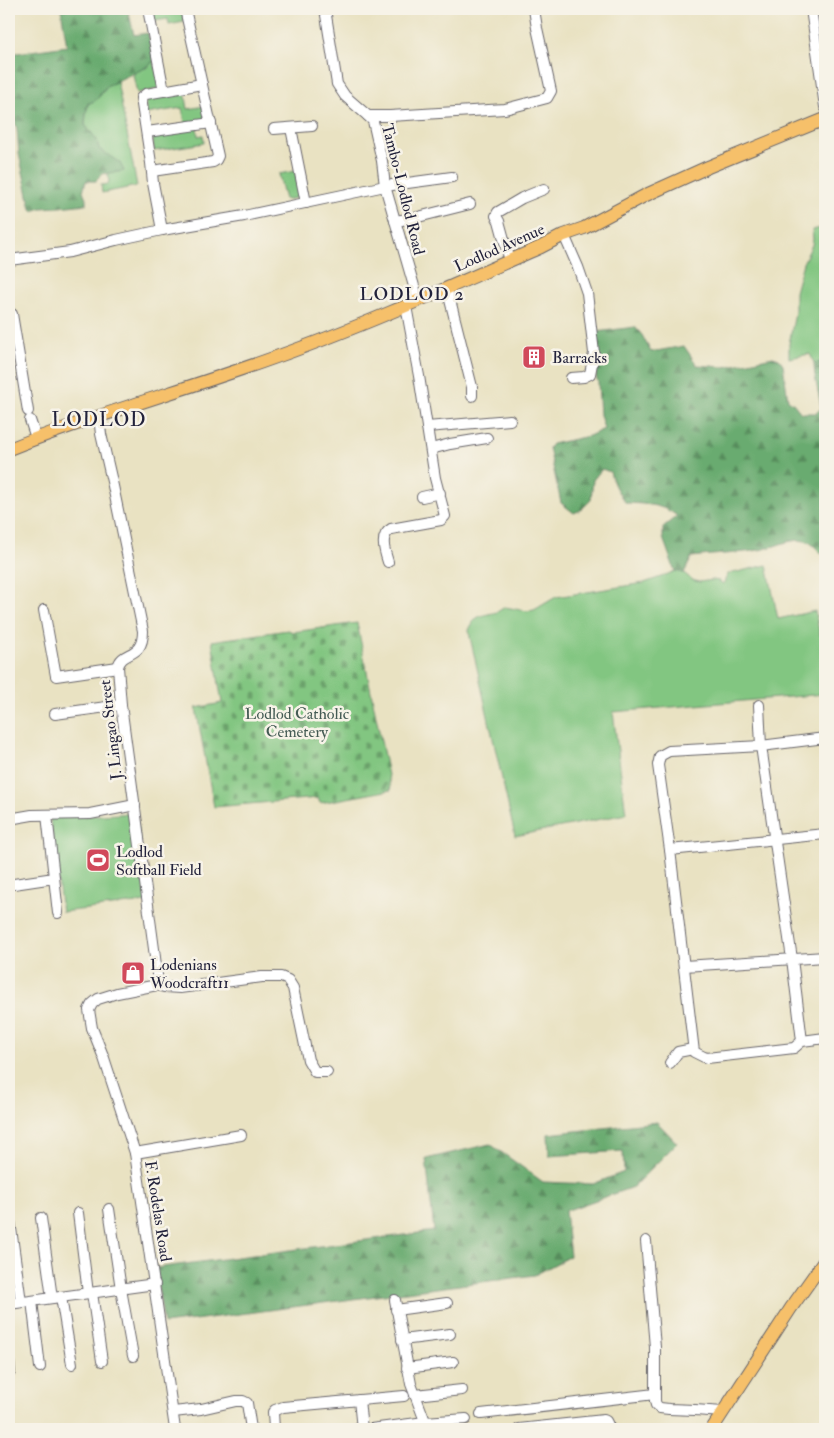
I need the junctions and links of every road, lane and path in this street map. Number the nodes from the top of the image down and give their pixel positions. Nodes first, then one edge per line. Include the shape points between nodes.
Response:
1 (148, 9) edge
2 (185, 9) edge
3 (325, 9) edge
4 (534, 9) edge
5 (811, 9) edge
6 (202, 84) junction
7 (164, 91) junction
8 (825, 107) edge
9 (368, 116) junction
10 (825, 118) edge
11 (211, 123) junction
12 (312, 126) dead end
13 (291, 128) junction
14 (274, 129) dead end
15 (147, 132) junction
16 (152, 171) junction
17 (452, 177) dead end
18 (385, 186) junction
19 (544, 189) dead end
20 (306, 203) junction
21 (470, 204) dead end
22 (395, 221) junction
23 (162, 230) junction
24 (564, 235) junction
25 (9, 260) edge
26 (510, 261) junction
27 (447, 288) junction
28 (418, 300) junction
29 (406, 306) junction
30 (12, 314) dead end
31 (571, 378) dead end
32 (472, 396) dead end
33 (99, 417) junction
34 (510, 420) dead end
35 (427, 427) junction
36 (36, 438) junction
37 (487, 438) dead end
38 (9, 449) edge
39 (431, 449) junction
40 (440, 493) junction
41 (422, 497) dead end
42 (388, 562) dead end
43 (44, 610) dead end
44 (118, 667) junction
45 (121, 705) junction
46 (759, 705) dead end
47 (55, 714) dead end
48 (825, 738) edge
49 (761, 746) junction
50 (135, 805) junction
51 (47, 815) junction
52 (9, 818) edge
53 (825, 834) edge
54 (775, 838) junction
55 (670, 850) junction
56 (54, 878) junction
57 (14, 884) dead end
58 (58, 913) dead end
59 (825, 957) edge
60 (792, 959) junction
61 (684, 966) junction
62 (157, 985) junction
63 (825, 1038) edge
64 (802, 1041) junction
65 (693, 1049) junction
66 (670, 1063) dead end
67 (327, 1072) dead end
68 (240, 1135) dead end
69 (135, 1153) junction
70 (109, 1209) dead end
71 (78, 1213) dead end
72 (41, 1218) dead end
73 (10, 1221) edge
74 (646, 1240) dead end
75 (825, 1260) edge
76 (155, 1284) junction
77 (121, 1289) junction
78 (90, 1293) junction
79 (57, 1298) junction
80 (32, 1301) junction
81 (21, 1302) junction
82 (447, 1303) dead end
83 (9, 1304) edge
84 (450, 1334) dead end
85 (402, 1340) junction
86 (132, 1356) dead end
87 (102, 1361) dead end
88 (453, 1362) dead end
89 (72, 1364) dead end
90 (40, 1367) dead end
91 (407, 1368) junction
92 (462, 1390) dead end
93 (655, 1394) junction
94 (409, 1395) junction
95 (360, 1400) junction
96 (173, 1412) junction
97 (724, 1412) junction
98 (481, 1414) dead end
99 (466, 1419) dead end
100 (426, 1426) edge
101 (175, 1429) edge
102 (250, 1429) edge
103 (274, 1429) edge
104 (362, 1429) edge
105 (371, 1429) edge
106 (519, 1429) edge
107 (610, 1429) edge
108 (712, 1429) edge

1 - 7 street
2 - 6 street
3 - 9 street, Tambo-Lodlod Road via 337,84 345,96
4 - 9 street via 551,91 547,98 506,109
5 - 8 street
6 - 7 street
6 - 11 street
7 - 15 street via 142,96
9 - 18 street, Tambo-Lodlod Road via 373,121 380,147
10 - 24 main road, Lodlod Avenue via 708,167
11 - 15 street
11 - 16 street via 218,154 216,160
12 - 13 street
13 - 14 street
13 - 20 street
15 - 16 street
16 - 23 street
17 - 18 street
18 - 20 street
18 - 22 street, Tambo-Lodlod Road
19 - 26 street via 522,198 496,216
20 - 23 street
21 - 22 street
22 - 28 street, Tambo-Lodlod Road
23 - 25 street via 70,252
24 - 26 main road, Lodlod Avenue
24 - 31 street via 586,289 594,353 590,374
26 - 27 main road, Lodlod Avenue
27 - 28 main road, Lodlod Avenue
27 - 32 street
28 - 29 main road, Lodlod Avenue
29 - 33 main road, Lodlod Avenue via 292,351
29 - 35 street
30 - 36 street via 29,415
33 - 36 main road, Lodlod Avenue
33 - 44 street, J. Lingao Street via 143,631 141,647 122,660
34 - 35 street
35 - 39 street
36 - 38 main road, Lodlod Avenue
37 - 39 street
39 - 40 street
40 - 41 street
40 - 42 street via 445,514 441,520 387,531 384,550
43 - 44 street via 56,676
44 - 45 street, J. Lingao Street
45 - 47 street
45 - 50 street, J. Lingao Street
46 - 49 street
48 - 49 street
49 - 54 street
49 - 55 street via 673,750 660,756 658,765
50 - 51 street via 90,814
50 - 62 street, J. Lingao Street
51 - 52 street
51 - 56 street
53 - 54 street
54 - 55 street
54 - 60 street
55 - 61 street
56 - 57 street
56 - 58 street
59 - 60 street
60 - 61 street
60 - 64 street
61 - 65 street
62 - 67 street via 180,988 262,977 288,980 293,988 308,1060 314,1072
62 - 69 street, F. Rodelas Road via 98,999 89,1010 92,1028
63 - 64 street
64 - 65 street via 794,1048 708,1058
65 - 66 street via 678,1052
68 - 69 street
69 - 76 street, F. Rodelas Road
70 - 77 street
71 - 78 street
72 - 79 street
73 - 81 street
74 - 93 street via 655,1347
75 - 97 main road
76 - 77 street
76 - 96 street, F. Rodelas Road
77 - 78 street
77 - 86 street
78 - 79 street
78 - 87 street
79 - 80 street
79 - 89 street
80 - 81 street
80 - 90 street
81 - 83 street
82 - 85 street via 395,1305
84 - 85 street
85 - 91 street
88 - 91 street
91 - 94 street
92 - 94 street
93 - 97 street via 656,1405 660,1408
93 - 98 street
94 - 95 street
94 - 100 street
95 - 103 street via 275,1410
95 - 104 street
96 - 101 street, F. Rodelas Road
96 - 102 street via 243,1401 247,1404
97 - 108 main road
99 - 100 street
100 - 105 street
106 - 107 street via 604,1420

